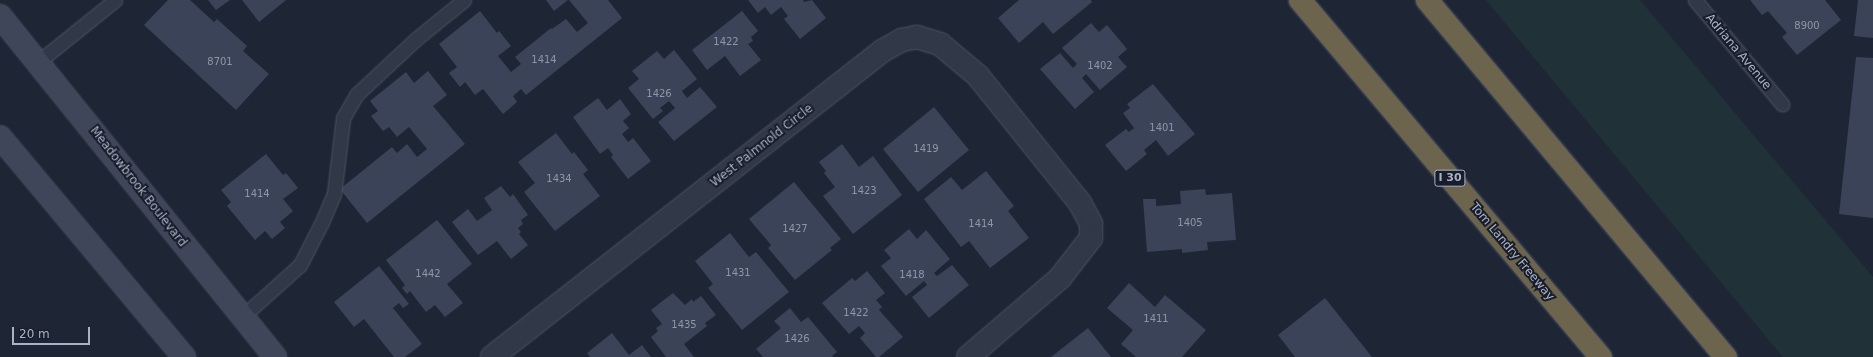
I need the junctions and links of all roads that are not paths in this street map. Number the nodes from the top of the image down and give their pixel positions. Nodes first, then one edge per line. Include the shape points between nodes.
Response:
1 (115, 0) edge
2 (464, 0) edge
3 (1300, 0) edge
4 (1427, 0) edge
5 (1695, 0) edge
6 (0, 16) edge
7 (38, 62) junction
8 (1782, 104) dead end
9 (0, 137) edge
10 (242, 317) junction
11 (184, 357) edge
12 (276, 357) edge
13 (492, 357) edge
14 (968, 357) edge
15 (1601, 357) edge
16 (1726, 357) edge

1 - 7 lane
2 - 10 lane via 416,39 357,94 343,118 334,194 300,265
3 - 15 highway, Tom Landry Freeway / I 30
4 - 16 highway
5 - 8 lane, Adriana Avenue
6 - 7 main road, Meadowbrook Boulevard
7 - 10 main road, Meadowbrook Boulevard
9 - 11 main road
10 - 12 main road, Meadowbrook Boulevard
13 - 14 street, West Palmnold Circle via 882,51 902,40 917,37 940,44 978,76 1080,203 1091,224 1091,238 1060,278

